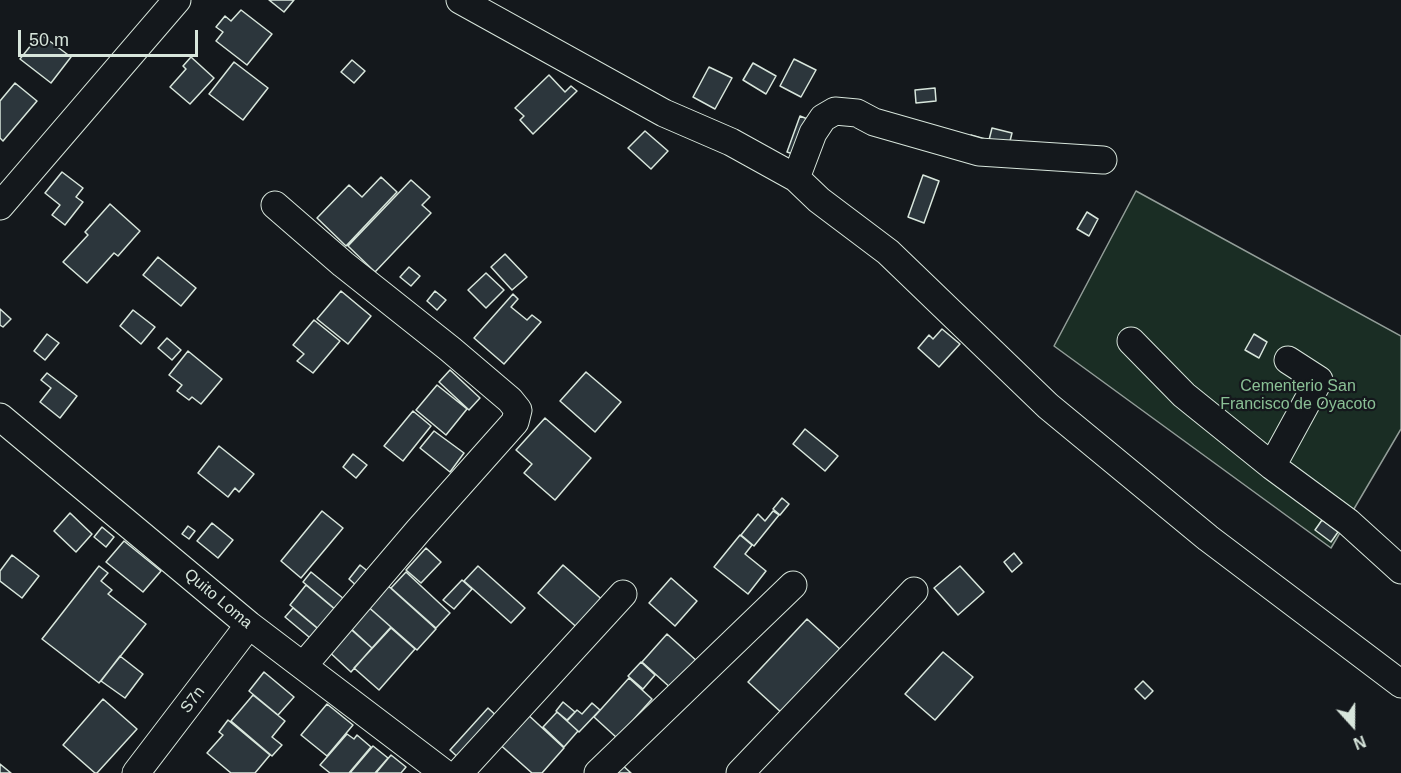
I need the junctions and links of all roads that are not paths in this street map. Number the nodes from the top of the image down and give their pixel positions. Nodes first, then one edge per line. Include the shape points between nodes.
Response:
1 (177, 0) edge
2 (460, 0) edge
3 (1103, 160) dead end
4 (796, 178) junction
5 (274, 205) dead end
6 (0, 206) edge
7 (1131, 341) dead end
8 (1288, 360) dead end
9 (0, 417) edge
10 (1272, 466) junction
11 (1401, 570) edge
12 (792, 585) dead end
13 (914, 591) dead end
14 (623, 594) dead end
15 (249, 625) junction
16 (303, 666) junction
17 (1401, 684) edge
18 (136, 773) edge
19 (444, 773) edge
20 (459, 773) edge
21 (598, 773) edge
22 (740, 773) edge

1 - 6 street
2 - 4 street via 664,113 731,142
3 - 4 street via 979,152 874,122 857,113 835,111 822,118 813,133
4 - 17 street via 888,252 1048,406 1208,538
5 - 16 street via 518,410 515,422
7 - 10 street via 1184,394
8 - 10 street via 1319,381
9 - 15 street, Quito Loma
10 - 11 street via 1348,522
12 - 21 street
13 - 22 street
14 - 20 street
15 - 16 street, Quito Loma
15 - 18 street, S7n
16 - 19 street, Quito Loma

